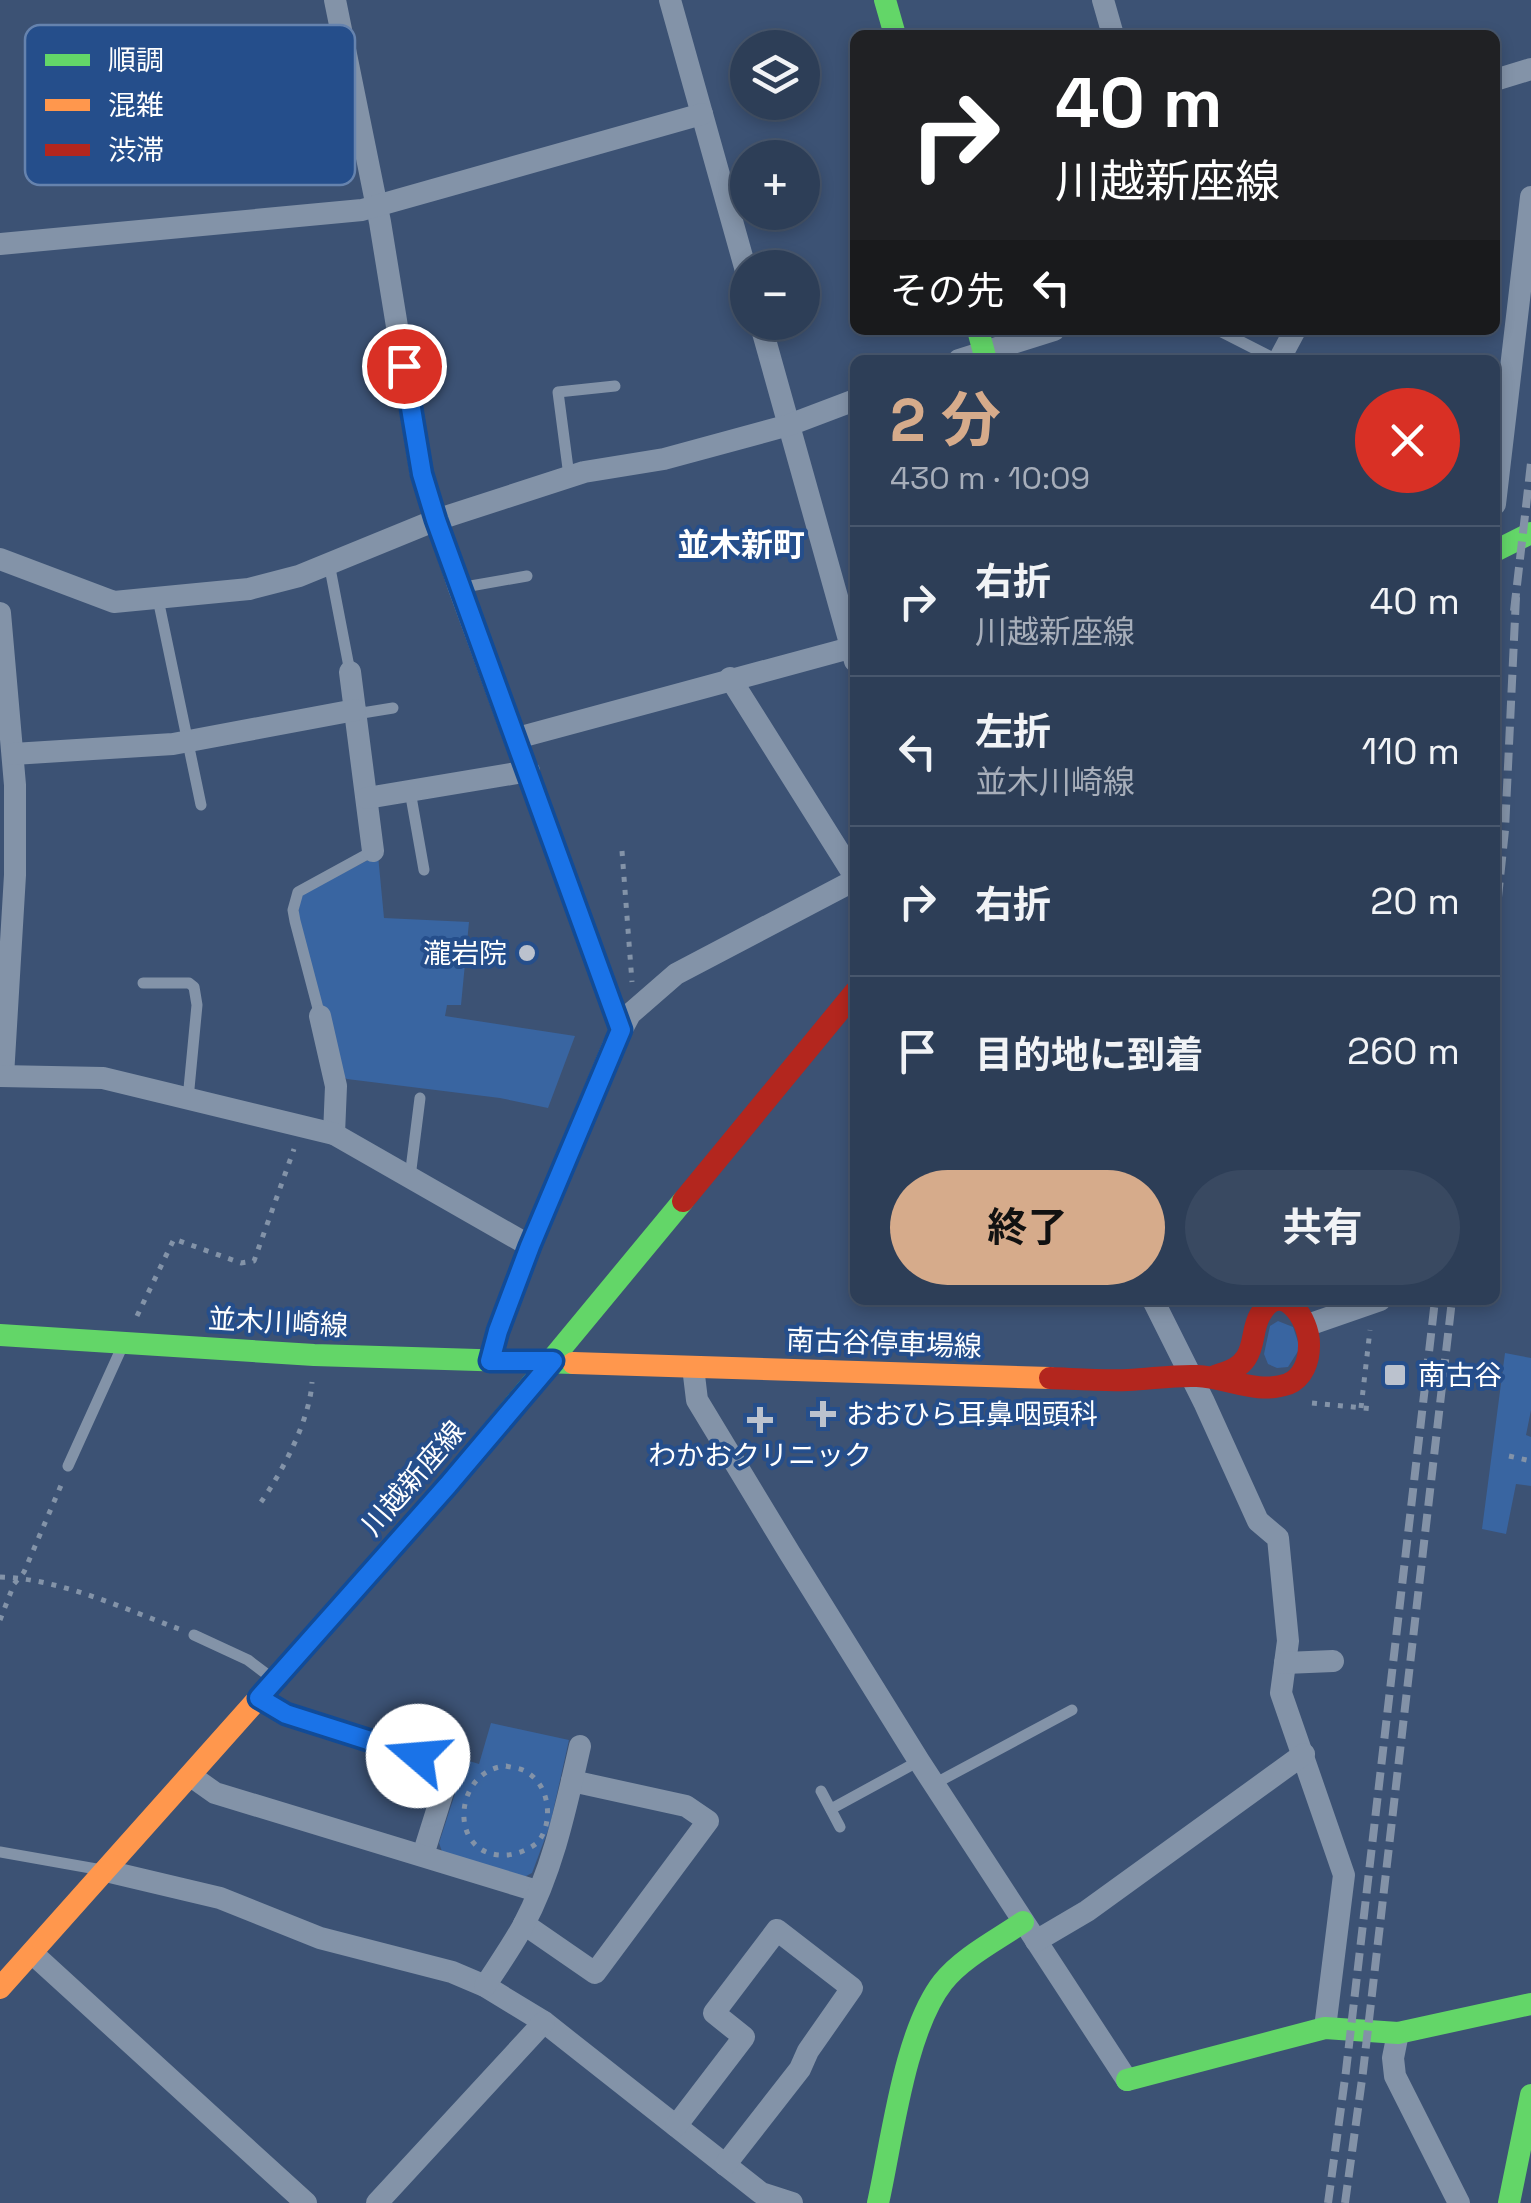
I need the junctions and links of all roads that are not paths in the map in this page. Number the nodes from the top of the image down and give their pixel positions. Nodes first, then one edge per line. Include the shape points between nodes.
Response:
1 (335, 0) edge
2 (670, 0) edge
3 (885, 0) edge
4 (1103, 0) edge
5 (340, 25) edge
6 (894, 30) edge
7 (1112, 30) edge
8 (1531, 69) edge
9 (1500, 78) edge
10 (355, 101) edge
11 (702, 114) junction
12 (1531, 197) edge
13 (376, 208) junction
14 (0, 244) edge
15 (740, 250) edge
16 (1033, 335) edge
17 (1228, 335) edge
18 (765, 340) edge
19 (983, 347) edge
20 (1268, 355) edge
21 (615, 386) dead end
22 (850, 402) edge
23 (1500, 408) edge
24 (788, 425) junction
25 (569, 476) junction
26 (436, 520) junction
27 (1531, 533) edge
28 (1500, 548) edge
29 (0, 560) edge
30 (329, 563) junction
31 (527, 576) dead end
32 (459, 588) junction
33 (158, 600) junction
34 (0, 613) edge
35 (850, 647) edge
36 (850, 654) edge
37 (350, 672) joint
38 (730, 678) junction
39 (393, 708) dead end
40 (356, 712) junction
41 (517, 738) junction
42 (189, 741) junction
43 (13, 754) junction
44 (529, 771) junction
45 (410, 791) junction
46 (366, 798) junction
47 (202, 806) dead end
48 (374, 851) joint
49 (424, 870) dead end
50 (850, 870) edge
51 (850, 881) edge
52 (6, 908) edge
53 (143, 983) dead end
54 (850, 998) edge
55 (320, 1016) joint
56 (621, 1030) junction
57 (1, 1076) edge
58 (420, 1098) dead end
59 (188, 1099) junction
60 (334, 1134) junction
61 (410, 1176) junction
62 (530, 1246) junction
63 (1156, 1305) edge
64 (1270, 1305) edge
65 (1290, 1305) edge
66 (1366, 1305) edge
67 (1308, 1325) junction
68 (0, 1334) edge
69 (124, 1341) junction
70 (1250, 1354) junction
71 (490, 1361) junction
72 (553, 1361) junction
73 (693, 1367) junction
74 (1203, 1377) junction
75 (1295, 1380) junction
76 (68, 1466) road end
77 (194, 1635) road end
78 (1333, 1661) dead end
79 (1285, 1663) junction
80 (267, 1688) junction
81 (1072, 1710) dead end
82 (580, 1746) dead end
83 (1304, 1754) junction
84 (919, 1761) junction
85 (191, 1776) junction
86 (572, 1781) junction
87 (934, 1784) junction
88 (820, 1791) dead end
89 (831, 1809) junction
90 (840, 1826) dead end
91 (0, 1852) edge
92 (422, 1855) junction
93 (106, 1871) junction
94 (537, 1891) junction
95 (524, 1924) junction
96 (1030, 1931) junction
97 (32, 1953) junction
98 (485, 1986) junction
99 (0, 1988) edge
100 (1531, 2004) edge
101 (544, 2022) junction
102 (1326, 2028) junction
103 (1398, 2033) junction
104 (1126, 2080) joint
105 (1531, 2095) edge
106 (676, 2126) junction
107 (725, 2164) junction
108 (306, 2203) edge
109 (377, 2203) edge
110 (792, 2203) edge
111 (878, 2203) edge
112 (1459, 2203) edge
113 (1510, 2203) edge

1 - 5 street
2 - 11 street
3 - 6 main road
4 - 7 street
8 - 9 street
10 - 13 street
11 - 13 street
11 - 15 street
12 - 23 street
13 - 14 street
13 - 26 street via 422,474
16 - 19 street
17 - 20 lane
18 - 24 street
21 - 25 lane via 558,392
22 - 24 street
24 - 25 street
24 - 35 street
25 - 26 street
26 - 30 street
26 - 32 street
27 - 28 main road
29 - 33 street via 114,602
30 - 33 street via 249,590
30 - 37 lane
31 - 32 lane
32 - 41 street
33 - 42 lane
34 - 43 street
36 - 38 street
37 - 40 street
38 - 41 street
38 - 50 street
39 - 40 lane
40 - 42 street
40 - 46 street
41 - 44 street
42 - 43 street
42 - 47 lane
43 - 52 street via 15,876
44 - 45 street
44 - 56 street
45 - 46 street
45 - 49 lane
46 - 48 street
48 - 55 lane via 298,892 295,922
51 - 56 street via 676,974 636,1007
52 - 57 street
53 - 59 lane via 194,988
54 - 72 main road, 川越新座線
55 - 60 street via 336,1086
56 - 62 street
57 - 59 street via 103,1078
58 - 61 lane
59 - 60 street
60 - 61 street
61 - 62 street
62 - 71 street
63 - 74 street
64 - 70 main road via 1259,1315
65 - 67 main road
66 - 67 street
67 - 75 main road via 1306,1364
68 - 69 main road, 並木川崎線
69 - 71 main road, 並木川崎線
69 - 76 lane
70 - 74 main road via 1240,1365
70 - 75 main road via 1271,1375
71 - 72 main road, 並木川崎線
72 - 73 main road, 南古谷停車場線
72 - 80 main road, 川越新座線
73 - 74 main road, 南古谷停車場線
73 - 84 street via 697,1400
74 - 75 main road, 南古谷停車場線 via 1282,1386
74 - 79 street via 1258,1522 1278,1538
77 - 80 lane via 248,1660
78 - 79 street
79 - 83 street via 1281,1693
80 - 85 main road, 川越新座線
80 - 92 street via 286,1714 451,1766
81 - 87 lane
82 - 86 street
83 - 96 street via 1087,1911
83 - 102 street via 1344,1875
84 - 87 street
84 - 89 lane
85 - 92 street via 215,1792
85 - 93 main road, 川越新座線
86 - 94 street
86 - 95 street via 686,1806 708,1821 594,1973
87 - 96 street
88 - 89 lane
89 - 90 lane
91 - 93 lane
92 - 94 street
93 - 97 main road, 川越新座線
93 - 98 street via 220,1898 320,1938
94 - 95 street
95 - 98 street
96 - 104 street
96 - 111 main road via 945,1980 933,1998 917,2038
97 - 99 main road, 川越新座線
97 - 108 street
98 - 101 street
100 - 103 main road
101 - 106 street
101 - 109 street
102 - 103 main road
102 - 104 main road
103 - 112 street via 1395,2076
105 - 113 main road
106 - 107 street
106 - 107 street via 744,2038 714,2013 777,1930 852,1988 800,2069
107 - 110 street via 761,2193

